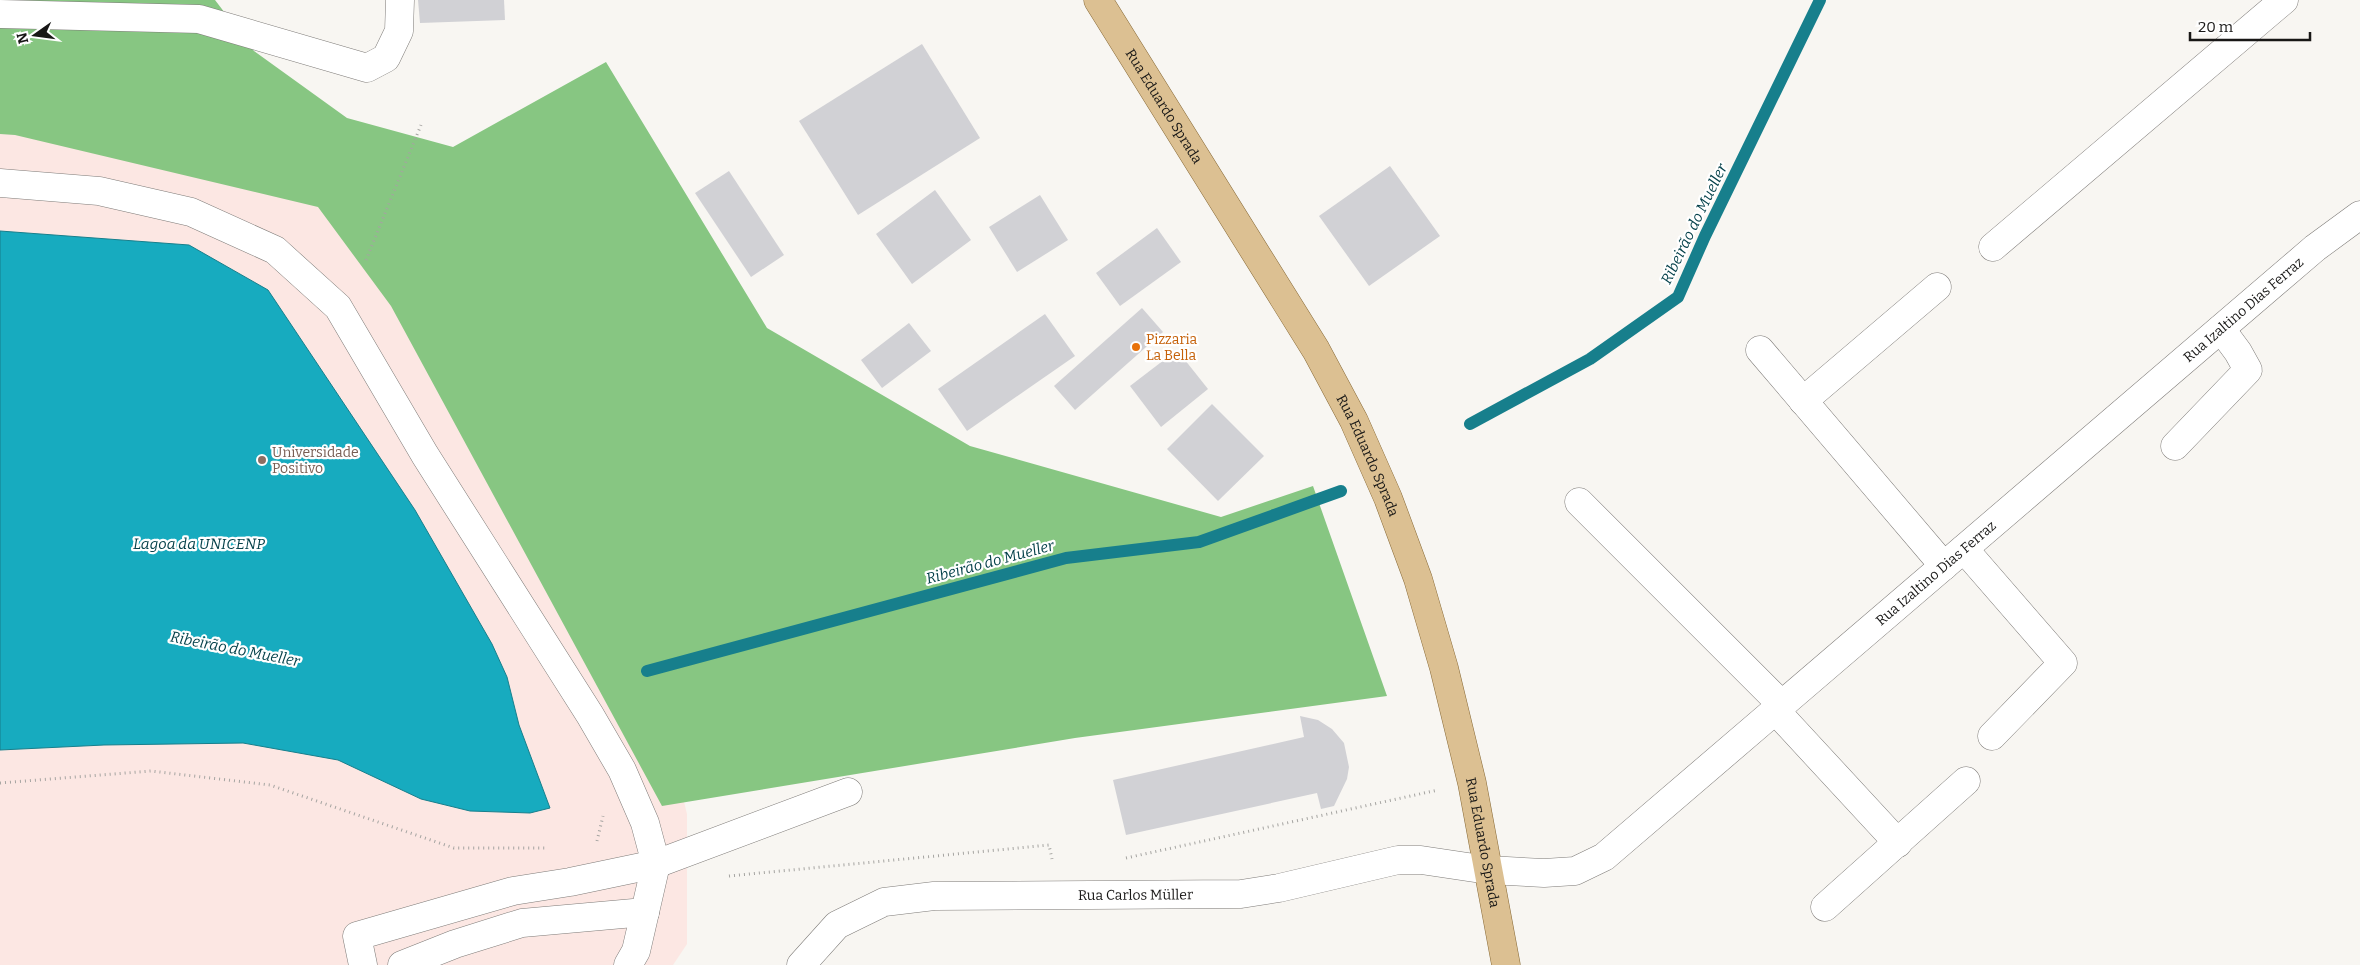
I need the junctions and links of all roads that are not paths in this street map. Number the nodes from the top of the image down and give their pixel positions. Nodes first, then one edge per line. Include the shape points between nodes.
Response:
1 (400, 0) edge
2 (1098, 0) edge
3 (2284, 0) edge
4 (0, 14) edge
5 (0, 183) edge
6 (2360, 215) edge
7 (1993, 247) dead end
8 (1937, 287) dead end
9 (2221, 329) junction
10 (1760, 350) dead end
11 (1804, 401) junction
12 (2175, 446) dead end
13 (1579, 502) dead end
14 (1954, 557) junction
15 (1779, 707) junction
16 (1992, 736) dead end
17 (1966, 781) dead end
18 (848, 792) dead end
19 (1898, 843) junction
20 (656, 864) junction
21 (1488, 870) junction
22 (1825, 908) dead end
23 (645, 912) junction
24 (363, 965) edge
25 (402, 965) edge
26 (628, 965) edge
27 (801, 965) edge
28 (1506, 965) edge

1 - 4 street via 399,31 386,58 367,68 199,19
2 - 21 main road, Rua Eduardo Sprada via 1316,350 1354,421 1388,498 1418,579 1472,783
3 - 7 street
5 - 20 street via 99,191 190,212 275,250 338,307 425,455 590,714 622,770 645,823
6 - 9 street, Rua Izaltino Dias Ferraz via 2315,248
8 - 11 street
9 - 12 street via 2248,370
9 - 14 street, Rua Izaltino Dias Ferraz
10 - 11 street
11 - 14 street
13 - 15 street
14 - 15 street, Rua Izaltino Dias Ferraz
14 - 16 street via 2063,663
15 - 19 street
15 - 21 street, Rua Izaltino Dias Ferraz via 1604,857 1575,870 1544,873
17 - 19 street
18 - 20 street
19 - 22 street
20 - 23 street
20 - 24 street via 513,891 357,936
21 - 27 street, Rua Carlos Müller via 1421,860 1398,860 1242,894 934,896 884,902 837,925
21 - 28 main road, Rua Eduardo Sprada
23 - 25 street via 522,923
23 - 26 street via 636,951

